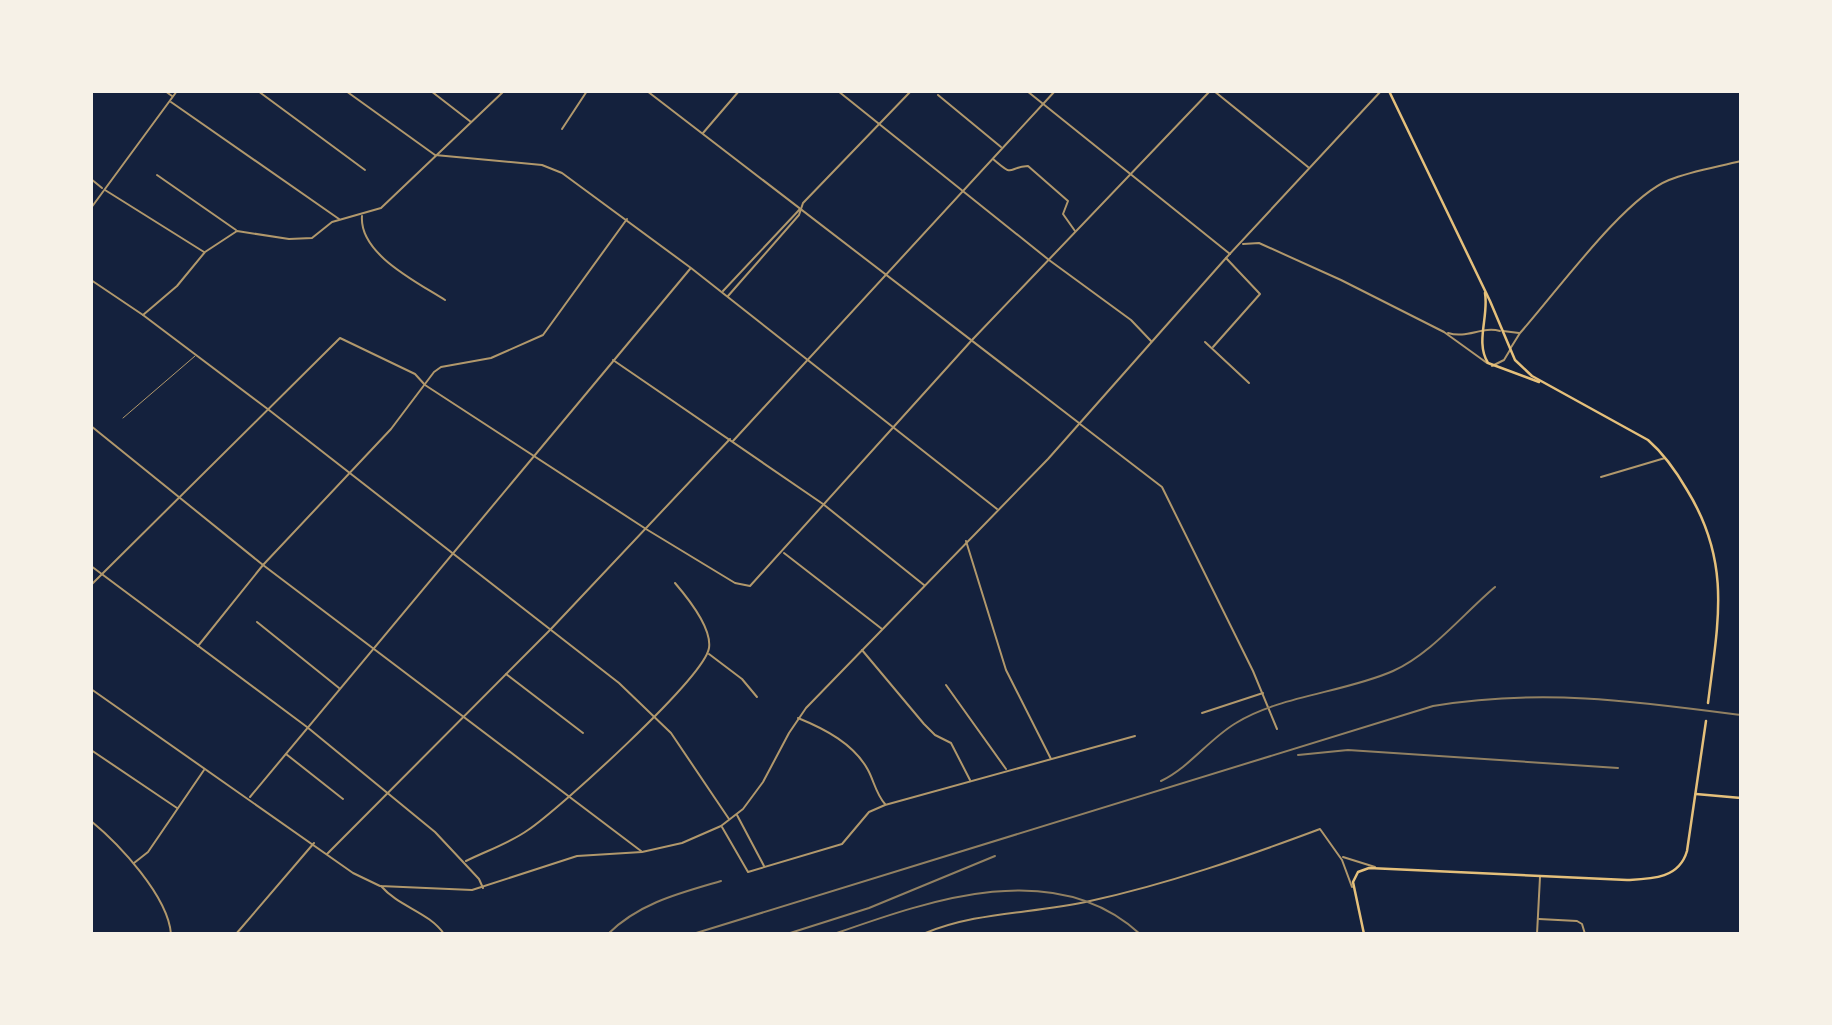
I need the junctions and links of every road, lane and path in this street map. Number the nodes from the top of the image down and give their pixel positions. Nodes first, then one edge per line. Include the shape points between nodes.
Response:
1 (165, 91) edge
2 (177, 91) edge
3 (258, 91) edge
4 (346, 91) edge
5 (431, 91) edge
6 (504, 91) edge
7 (587, 91) edge
8 (647, 91) edge
9 (739, 91) edge
10 (838, 91) edge
11 (912, 91) edge
12 (1027, 91) edge
13 (1055, 91) edge
14 (1212, 91) edge
15 (1381, 91) edge
16 (1389, 91) edge
17 (938, 95) dead end
18 (173, 97) junction
19 (170, 101) junction
20 (1043, 103) junction
21 (472, 123) junction
22 (880, 124) junction
23 (562, 130) dead end
24 (703, 134) junction
25 (1002, 148) junction
26 (435, 155) junction
27 (992, 159) junction
28 (1741, 161) edge
29 (1310, 168) junction
30 (365, 170) dead end
31 (1131, 174) junction
32 (157, 175) dead end
33 (91, 179) edge
34 (104, 189) junction
35 (964, 192) junction
36 (91, 208) edge
37 (801, 208) junction
38 (362, 214) junction
39 (627, 219) junction
40 (340, 220) junction
41 (237, 231) junction
42 (1076, 231) junction
43 (1240, 244) junction
44 (205, 252) junction
45 (1230, 254) junction
46 (1226, 258) junction
47 (1049, 260) junction
48 (691, 268) junction
49 (886, 272) junction
50 (91, 280) edge
51 (1483, 287) junction
52 (722, 293) junction
53 (727, 297) junction
54 (445, 300) dead end
55 (143, 315) junction
56 (1483, 331) junction
57 (1502, 331) junction
58 (1444, 332) junction
59 (1520, 333) junction
60 (972, 340) junction
61 (1151, 341) junction
62 (1205, 342) dead end
63 (1213, 347) junction
64 (1510, 350) junction
65 (197, 356) junction
66 (807, 358) junction
67 (613, 360) junction
68 (1488, 363) junction
69 (1492, 366) junction
70 (1248, 383) dead end
71 (1545, 383) junction
72 (425, 385) junction
73 (269, 410) junction
74 (123, 418) dead end
75 (1079, 424) junction
76 (893, 425) junction
77 (91, 426) edge
78 (732, 440) junction
79 (534, 457) junction
80 (1666, 458) junction
81 (350, 474) junction
82 (1601, 477) dead end
83 (179, 497) junction
84 (823, 504) junction
85 (998, 509) junction
86 (646, 529) junction
87 (966, 541) junction
88 (784, 552) junction
89 (453, 555) junction
90 (263, 565) junction
91 (91, 566) edge
92 (102, 575) junction
93 (675, 583) dead end
94 (91, 585) edge
95 (924, 585) junction
96 (257, 622) dead end
97 (882, 629) junction
98 (550, 630) junction
99 (198, 646) junction
100 (374, 647) junction
101 (862, 650) junction
102 (708, 654) junction
103 (505, 674) junction
104 (946, 685) dead end
105 (339, 688) junction
106 (91, 689) edge
107 (1263, 693) junction
108 (757, 697) dead end
109 (1708, 703) dead end
110 (1202, 713) dead end
111 (654, 714) junction
112 (461, 718) junction
113 (799, 718) junction
114 (1706, 722) dead end
115 (307, 727) junction
116 (1277, 729) dead end
117 (583, 733) dead end
118 (1135, 736) dead end
119 (91, 750) edge
120 (285, 753) junction
121 (1052, 760) junction
122 (204, 769) junction
123 (1007, 770) junction
124 (970, 781) junction
125 (387, 793) junction
126 (1696, 794) junction
127 (1741, 797) edge
128 (248, 798) junction
129 (343, 799) dead end
130 (567, 799) junction
131 (885, 805) junction
132 (179, 808) junction
133 (737, 815) junction
134 (730, 820) junction
135 (91, 821) edge
136 (721, 826) junction
137 (314, 843) junction
138 (642, 852) junction
139 (327, 854) junction
140 (1339, 855) junction
141 (465, 862) junction
142 (134, 863) junction
143 (765, 867) junction
144 (1375, 867) junction
145 (1540, 876) junction
146 (380, 886) junction
147 (1352, 887) junction
148 (483, 888) junction
149 (1538, 919) junction
150 (171, 934) edge
151 (236, 934) edge
152 (444, 934) edge
153 (923, 934) edge
154 (1364, 934) edge
155 (1537, 934) edge
156 (1585, 934) edge

1 - 18 street
2 - 18 street
3 - 30 street
4 - 26 street
5 - 21 street
6 - 21 street
7 - 23 street
8 - 24 street
9 - 24 street
10 - 22 street
11 - 22 street
12 - 20 street
13 - 20 street
14 - 29 street
14 - 31 street
15 - 29 street
16 - 51 main road
17 - 25 street
18 - 19 street
19 - 34 street
19 - 40 street
20 - 25 street
20 - 31 street
21 - 26 street
22 - 35 street
22 - 37 street
24 - 37 street
25 - 27 street
26 - 38 street via 390,203
26 - 39 street via 541,165 562,173
27 - 35 street
27 - 42 street via 1007,172 1028,166 1068,201 1063,214
28 - 59 street via 1668,180 1651,190 1628,209
29 - 43 street
31 - 42 street
31 - 45 street
32 - 41 street
33 - 34 street
34 - 36 street
34 - 44 street
35 - 47 street
35 - 49 street
37 - 49 street
37 - 52 street
37 - 53 street
38 - 40 street
38 - 54 street via 365,238 409,279
39 - 48 street
39 - 72 street via 543,335 491,358 441,366
40 - 41 street via 312,238 289,240
41 - 44 street
42 - 47 street
43 - 45 street
43 - 58 street via 1259,243
44 - 55 street via 177,286
45 - 46 street
46 - 61 street
46 - 63 street via 1260,294
47 - 60 street
47 - 61 street via 1131,320
48 - 52 street
48 - 67 street
49 - 60 street
49 - 66 street
50 - 55 street
51 - 56 main road via 1487,307
51 - 57 main road
52 - 53 street
53 - 66 street
55 - 65 street
56 - 57 street
56 - 58 street via 1462,337
56 - 68 main road via 1481,346
57 - 59 street
57 - 64 main road
58 - 68 street
59 - 64 street
60 - 75 street
60 - 76 street
61 - 75 street
62 - 63 street
63 - 70 street
64 - 69 street
64 - 71 main road via 1520,366
65 - 73 street
65 - 74 lane
66 - 76 street
66 - 78 street
67 - 78 street
67 - 79 street
68 - 69 main road
69 - 71 main road
71 - 80 main road via 1634,430
72 - 73 street via 415,374 340,338
72 - 79 street
72 - 81 street
73 - 81 street
73 - 83 street
75 - 85 street
75 - 107 street via 1161,487
76 - 84 street
76 - 85 street
77 - 83 street
78 - 84 street
78 - 86 street
79 - 86 street
79 - 89 street
80 - 82 street
80 - 109 main road via 1696,505 1716,557 1718,610
81 - 89 street
81 - 90 street
83 - 90 street
83 - 92 street
84 - 88 street
84 - 95 street
85 - 87 street
86 - 88 street via 747,586
86 - 98 street
87 - 95 street
87 - 121 street via 1006,670
88 - 97 street
89 - 98 street
89 - 100 street
90 - 99 street
90 - 100 street
91 - 92 street
92 - 94 street
92 - 99 street
93 - 102 street via 698,614 709,640
95 - 97 street
96 - 105 street
97 - 101 street
98 - 103 street
98 - 111 street
99 - 115 street
100 - 105 street
100 - 112 street
101 - 113 street
101 - 124 street via 934,735 951,743
102 - 108 street
102 - 111 street
103 - 112 street
103 - 117 street
104 - 123 street
105 - 115 street
106 - 122 street
107 - 110 street
107 - 116 street
111 - 130 street
111 - 134 street via 692,759
112 - 125 street
112 - 130 street
113 - 131 street via 854,752
113 - 133 street via 758,790
114 - 126 main road
115 - 120 street
115 - 125 street
118 - 121 street
119 - 132 street
120 - 128 street
120 - 129 street
121 - 123 street
122 - 128 street
122 - 132 street
123 - 124 street
124 - 131 street
125 - 139 street
125 - 141 street
126 - 127 main road
126 - 145 main road via 1687,851 1677,869 1663,877
128 - 137 street
130 - 138 street
130 - 141 street via 527,831
131 - 143 street via 869,812 842,844
132 - 142 street via 148,852
133 - 134 street
133 - 143 street
134 - 136 street
135 - 142 street
136 - 138 street via 682,843
136 - 143 street via 748,872
137 - 139 street
137 - 151 street
138 - 148 street via 577,856
139 - 146 street
140 - 144 street
140 - 147 street
140 - 153 street via 1320,830 1115,895 965,919
141 - 148 street
142 - 150 street
144 - 145 main road
144 - 147 main road via 1358,872
145 - 149 street
146 - 148 street
146 - 152 street
147 - 154 main road
149 - 155 street
149 - 156 street via 1577,921

